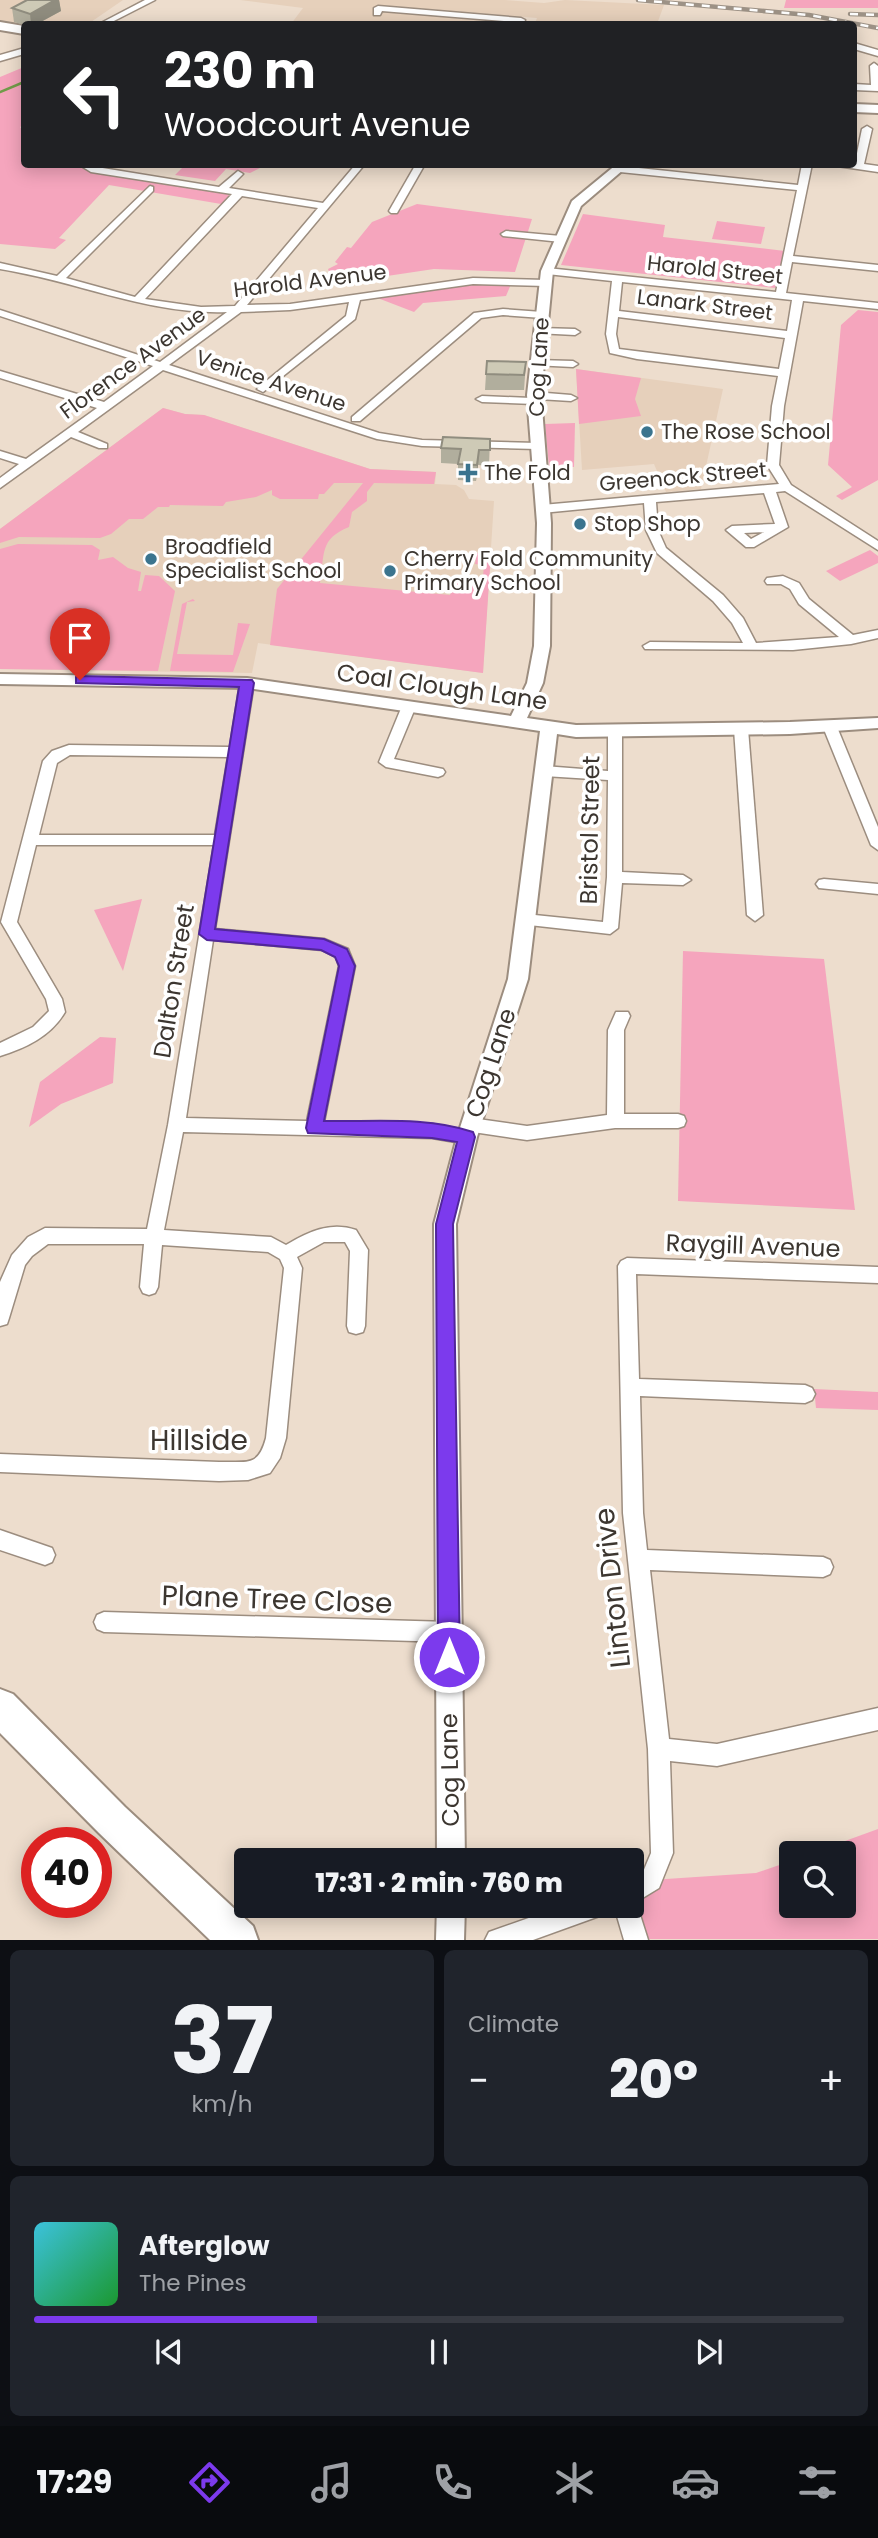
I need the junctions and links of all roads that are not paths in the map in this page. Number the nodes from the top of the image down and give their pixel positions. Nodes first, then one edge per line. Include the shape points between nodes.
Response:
1 (151, 0) edge
2 (377, 13) dead end
3 (109, 21) edge
4 (521, 21) edge
5 (2, 28) edge
6 (21, 30) edge
7 (857, 47) edge
8 (21, 52) edge
9 (878, 53) edge
10 (0, 58) edge
11 (874, 66) dead end
12 (857, 87) edge
13 (877, 88) edge
14 (857, 107) edge
15 (878, 109) edge
16 (857, 128) edge
17 (867, 129) junction
18 (878, 130) edge
19 (859, 167) joint
20 (89, 168) edge
21 (357, 168) edge
22 (419, 168) edge
23 (621, 168) edge
24 (631, 168) edge
25 (806, 168) edge
26 (878, 169) edge
27 (238, 174) dead end
28 (223, 188) junction
29 (803, 188) junction
30 (150, 189) dead end
31 (239, 193) junction
32 (324, 206) junction
33 (394, 211) dead end
34 (506, 234) dead end
35 (561, 239) junction
36 (789, 259) junction
37 (0, 267) edge
38 (878, 268) edge
39 (546, 277) junction
40 (617, 278) junction
41 (58, 281) junction
42 (780, 296) junction
43 (355, 297) junction
44 (798, 298) junction
45 (138, 301) junction
46 (878, 306) edge
47 (237, 310) junction
48 (0, 313) edge
49 (613, 313) junction
50 (542, 315) junction
51 (14, 318) junction
52 (0, 328) edge
53 (540, 331) junction
54 (575, 332) dead end
55 (792, 335) junction
56 (537, 363) junction
57 (573, 364) dead end
58 (161, 366) junction
59 (784, 373) junction
60 (0, 374) edge
61 (263, 388) dead end
62 (571, 397) dead end
63 (534, 398) junction
64 (482, 399) dead end
65 (107, 407) junction
66 (356, 419) dead end
67 (70, 433) junction
68 (103, 446) dead end
69 (537, 446) junction
70 (0, 454) edge
71 (29, 464) junction
72 (0, 484) edge
73 (787, 487) junction
74 (769, 489) junction
75 (650, 499) junction
76 (542, 509) junction
77 (782, 527) dead end
78 (878, 546) edge
79 (771, 580) dead end
80 (878, 634) edge
81 (851, 640) junction
82 (650, 646) dead end
83 (751, 646) junction
84 (0, 679) edge
85 (247, 683) junction
86 (409, 706) junction
87 (517, 721) junction
88 (878, 723) edge
89 (549, 727) junction
90 (831, 727) junction
91 (741, 729) junction
92 (615, 731) junction
93 (236, 752) junction
94 (544, 771) junction
95 (438, 772) dead end
96 (615, 776) junction
97 (29, 840) junction
98 (222, 840) junction
99 (878, 845) edge
100 (615, 877) junction
101 (683, 880) dead end
102 (824, 884) dead end
103 (878, 889) edge
104 (755, 915) dead end
105 (525, 920) junction
106 (207, 934) junction
107 (622, 1016) dead end
108 (0, 1050) edge
109 (615, 1121) junction
110 (678, 1121) dead end
111 (176, 1125) junction
112 (314, 1128) junction
113 (469, 1131) junction
114 (154, 1237) junction
115 (286, 1254) junction
116 (627, 1266) joint
117 (878, 1275) edge
118 (149, 1287) dead end
119 (0, 1318) edge
120 (356, 1326) dead end
121 (631, 1387) junction
122 (796, 1399) dead end
123 (0, 1463) edge
124 (0, 1540) edge
125 (45, 1555) dead end
126 (638, 1560) junction
127 (824, 1567) dead end
128 (104, 1622) dead end
129 (449, 1632) junction
130 (0, 1707) edge
131 (878, 1719) edge
132 (659, 1749) junction
133 (451, 1848) edge
134 (644, 1884) edge
135 (451, 1918) edge
136 (562, 1918) edge
137 (630, 1918) edge
138 (239, 1940) edge
139 (450, 1940) edge
140 (497, 1940) edge
141 (636, 1940) edge

1 - 3 street
2 - 4 street via 378,8
5 - 6 main road
7 - 9 street
8 - 10 street
11 - 13 street
12 - 13 street
14 - 15 main road
16 - 17 street
17 - 18 street
17 - 19 street
19 - 26 street
20 - 28 street via 166,175
21 - 32 street, Florence Avenue
22 - 33 street
23 - 35 street, Cog Lane via 576,204
24 - 29 street
25 - 29 street
27 - 28 street
28 - 31 street
29 - 36 street
30 - 41 street
31 - 32 street
31 - 45 street
32 - 47 street, Florence Avenue
34 - 35 street
35 - 39 street, Cog Lane
36 - 38 street
36 - 42 street
37 - 41 street, Harold Avenue
39 - 40 street, Harold Street
39 - 43 street, Harold Avenue via 473,281
39 - 50 street, Cog Lane
40 - 42 street, Harold Street
40 - 49 street
41 - 45 street, Harold Avenue
42 - 44 street, Harold Street
43 - 47 street, Harold Avenue
43 - 61 street via 351,317
44 - 46 street, Harold Street
44 - 55 street
45 - 47 street, Harold Avenue
47 - 58 street, Florence Avenue
48 - 51 street, Venice Avenue
49 - 55 street, Lanark Street
49 - 59 street via 614,351
50 - 53 street, Cog Lane
50 - 66 street via 478,315
51 - 52 street
51 - 58 street, Venice Avenue
53 - 54 street
53 - 56 street, Cog Lane
55 - 59 street
56 - 57 street
56 - 63 street, Cog Lane
58 - 65 street, Florence Avenue
58 - 69 street, Venice Avenue via 377,436 422,443
59 - 73 street via 773,465
60 - 65 street
62 - 63 street
63 - 64 street
63 - 69 street, Cog Lane
65 - 67 street, Florence Avenue
67 - 68 street
67 - 71 street, Florence Avenue
69 - 76 street, Cog Lane
70 - 71 street
71 - 72 street, Florence Avenue
73 - 74 street, Greenock Street
73 - 78 street
74 - 75 street, Greenock Street
74 - 77 street
75 - 76 street, Greenock Street
75 - 83 street via 652,530 661,550 718,598
76 - 87 street, Cog Lane via 542,646 535,683
79 - 81 street via 795,586 804,601
80 - 81 street
81 - 83 street
82 - 83 street
84 - 85 street, Coal Clough Lane
85 - 86 street, Coal Clough Lane
85 - 93 street, Dalton Street
86 - 87 street, Coal Clough Lane
86 - 95 street via 386,762
87 - 89 street, Coal Clough Lane
88 - 90 street, Coal Clough Lane
89 - 92 street, Coal Clough Lane
89 - 94 street, Cog Lane
90 - 91 street, Coal Clough Lane
90 - 99 street
91 - 92 street, Coal Clough Lane
91 - 104 street
92 - 96 street, Bristol Street
93 - 97 street via 69,750 57,754 50,761
93 - 98 street, Dalton Street
94 - 96 street
94 - 105 street, Cog Lane
96 - 100 street, Bristol Street
97 - 98 street
97 - 108 street via 9,922 57,1012 38,1034
98 - 106 street, Dalton Street
100 - 101 street
100 - 105 street, Bristol Street via 610,928
102 - 103 street
105 - 113 street, Cog Lane via 518,979
106 - 111 street, Dalton Street
106 - 112 street via 324,945 342,953 347,966
107 - 109 street via 616,1030
109 - 110 street
109 - 113 street via 527,1133
111 - 112 street
111 - 114 street, Dalton Street
112 - 113 street
113 - 129 street, Cog Lane via 444,1224
114 - 115 street via 271,1245
114 - 118 street, Dalton Street
114 - 119 street via 45,1236 32,1242 17,1260
115 - 120 street via 321,1234 350,1235 359,1250
115 - 123 street, Hillside via 293,1268 276,1438 271,1457 262,1467 249,1471 173,1470
116 - 117 street, Raygill Avenue
116 - 121 street, Linton Drive
121 - 122 street
121 - 126 street, Linton Drive
124 - 125 street
126 - 127 street
126 - 132 street, Linton Drive
128 - 129 street, Plane Tree Close
129 - 133 street, Cog Lane
130 - 138 highway
131 - 132 street via 717,1755
132 - 134 street, Linton Drive via 662,1853 651,1880
135 - 139 street
136 - 140 street
137 - 141 street

